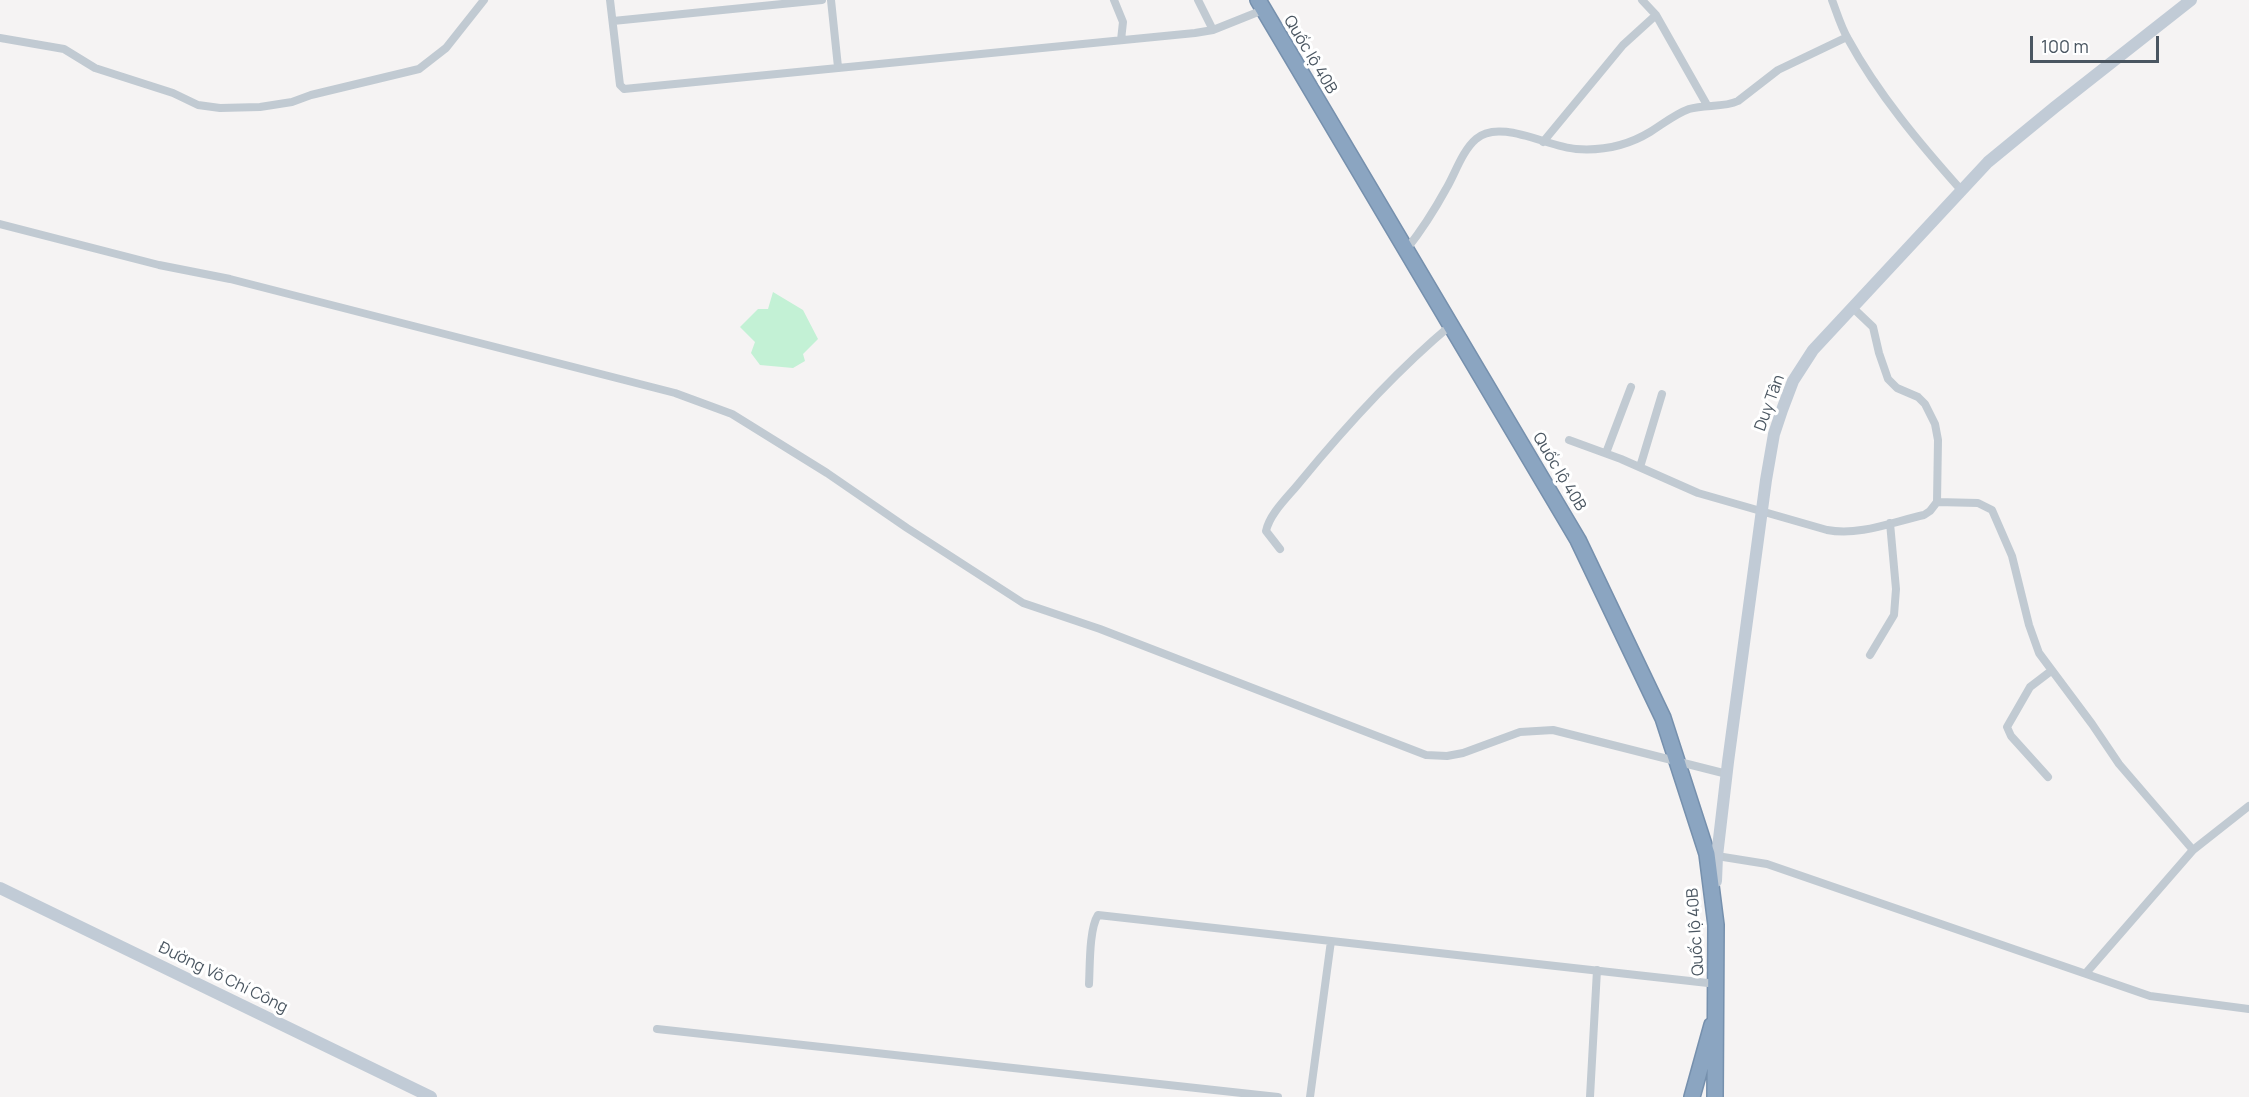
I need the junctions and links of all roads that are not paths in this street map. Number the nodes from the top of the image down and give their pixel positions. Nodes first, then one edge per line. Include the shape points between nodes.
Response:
1 (484, 0) edge
2 (610, 0) edge
3 (822, 0) edge
4 (831, 0) edge
5 (1114, 0) edge
6 (1198, 0) edge
7 (1642, 0) edge
8 (1832, 0) edge
9 (2191, 0) edge
10 (1261, 5) edge
11 (1656, 15) junction
12 (613, 21) junction
13 (1213, 30) junction
14 (0, 38) edge
15 (1847, 38) junction
16 (1121, 39) junction
17 (838, 68) junction
18 (1707, 105) junction
19 (1543, 142) junction
20 (1962, 191) junction
21 (0, 224) edge
22 (1406, 250) junction
23 (1853, 308) junction
24 (1451, 325) junction
25 (1631, 387) dead end
26 (1662, 394) dead end
27 (1569, 440) dead end
28 (1606, 453) junction
29 (1640, 467) junction
30 (1937, 502) junction
31 (1763, 511) junction
32 (1890, 524) junction
33 (1280, 549) dead end
34 (1870, 655) dead end
35 (2051, 671) junction
36 (1679, 761) junction
37 (1727, 774) junction
38 (2048, 777) dead end
39 (2249, 806) edge
40 (2193, 850) junction
41 (1717, 856) junction
42 (0, 888) edge
43 (1715, 912) junction
44 (1331, 941) junction
45 (1597, 970) junction
46 (2086, 973) junction
47 (1089, 984) dead end
48 (1717, 984) junction
49 (1717, 1005) junction
50 (2249, 1009) edge
51 (657, 1029) dead end
52 (431, 1097) edge
53 (1278, 1097) edge
54 (1310, 1097) edge
55 (1590, 1097) edge
56 (1692, 1097) edge
57 (1715, 1097) edge

1 - 14 street via 446,48 419,69 260,107 198,105 95,68 64,49
2 - 12 street
3 - 12 street
4 - 17 street
5 - 16 street via 1123,22
6 - 13 street
7 - 11 street
8 - 15 street
9 - 20 street, Duy Tân via 2010,143
10 - 13 street
10 - 22 highway, Quốc lộ 40B
11 - 18 street
11 - 19 street via 1623,45
12 - 17 street via 622,88
13 - 16 street
15 - 18 street via 1778,70 1731,104
15 - 20 street via 1910,130
16 - 17 street
18 - 19 street via 1679,114 1620,146 1590,150
19 - 22 street via 1496,130 1476,138
20 - 23 street, Duy Tân
21 - 36 street via 675,393 732,414 1023,603 1426,755 1463,753 1520,732 1553,730
22 - 24 highway, Quốc lộ 40B
23 - 30 street via 1873,327 1888,379 1897,388 1918,397 1935,423
23 - 31 street, Duy Tân via 1813,350 1793,381 1774,434
24 - 33 street via 1404,365 1270,520 1266,531
24 - 36 highway, Quốc lộ 40B via 1578,540 1663,718
25 - 28 street
26 - 29 street
27 - 28 street
28 - 29 street
29 - 31 street via 1698,493
30 - 32 street via 1924,515
30 - 35 street via 1978,503 1992,510 2012,556 2035,645
31 - 32 street via 1835,532
31 - 37 street, Duy Tân
32 - 34 street via 1896,589 1894,615
35 - 38 street via 2030,687 2007,727
35 - 40 street via 2119,764
36 - 37 street
36 - 43 highway, Quốc lộ 40B via 1707,854
37 - 41 street, Duy Tân
39 - 40 street
40 - 46 street
41 - 43 street, Duy Tân
41 - 46 street via 1767,864
42 - 52 street, Đường Võ Chí Công
43 - 48 highway, Quốc lộ 40B
44 - 45 street
44 - 47 street via 1098,915
44 - 54 street
45 - 48 street
45 - 55 street
46 - 50 street via 2150,996
48 - 49 highway, Quốc lộ 40B
49 - 56 highway, Quốc lộ 40B
49 - 57 highway, Quốc lộ 40B
51 - 53 street

